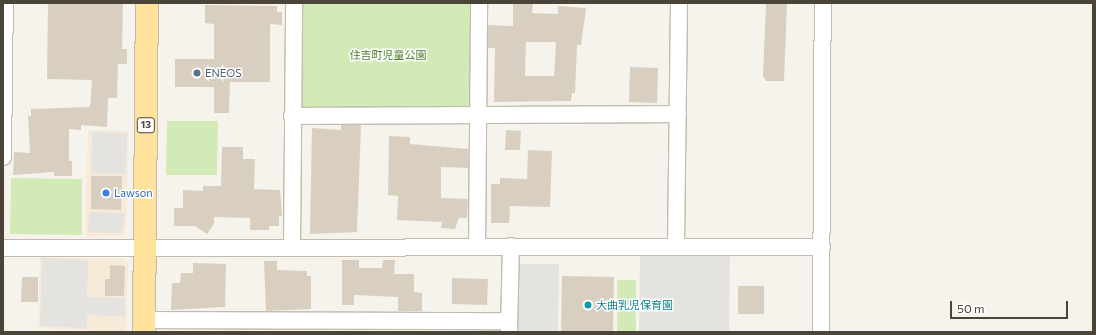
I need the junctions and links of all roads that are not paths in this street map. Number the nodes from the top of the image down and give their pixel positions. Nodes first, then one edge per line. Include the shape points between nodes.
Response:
1 (5, 3) edge
2 (147, 3) edge
3 (294, 3) edge
4 (479, 3) edge
5 (679, 3) edge
6 (823, 3) edge
7 (477, 113) junction
8 (678, 114) junction
9 (292, 116) junction
10 (3, 120) edge
11 (3, 156) edge
12 (477, 246) junction
13 (511, 246) junction
14 (676, 246) junction
15 (145, 247) junction
16 (292, 247) junction
17 (822, 247) junction
18 (3, 248) edge
19 (144, 326) edge
20 (336, 326) edge
21 (509, 327) edge
22 (821, 332) edge

1 - 10 street
2 - 15 main road, 13
3 - 9 street
4 - 7 street
5 - 8 street
6 - 17 street
7 - 8 street
7 - 9 street
7 - 12 street
8 - 14 street
9 - 16 street
10 - 11 street
12 - 13 street
12 - 16 street
13 - 14 street
13 - 21 street
14 - 17 street
15 - 16 street
15 - 18 street
15 - 19 main road, 13
17 - 22 street
19 - 20 street
20 - 21 street

